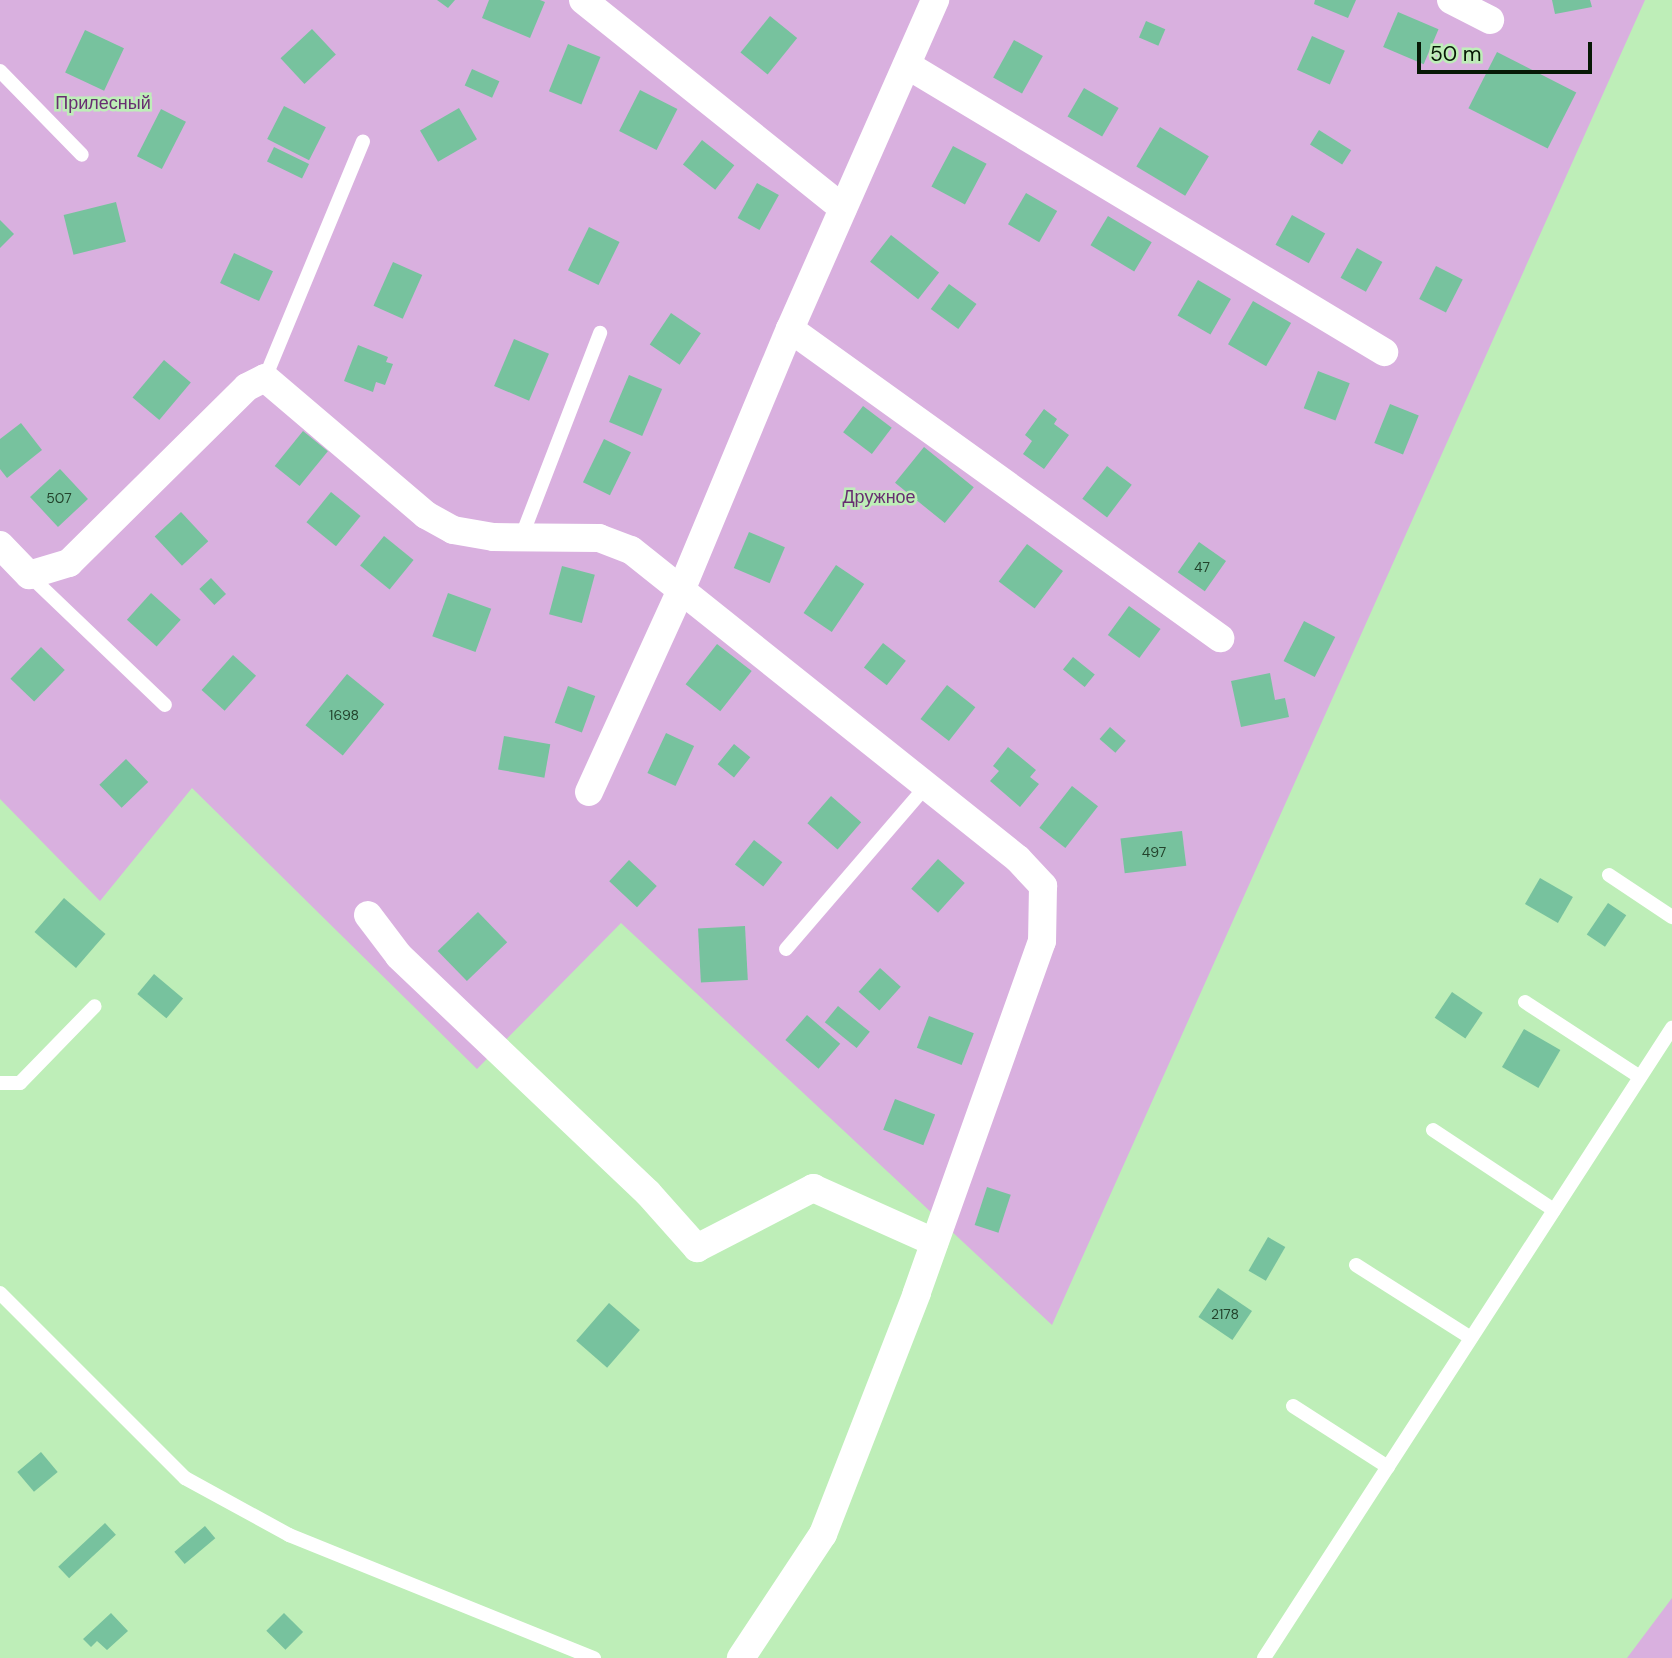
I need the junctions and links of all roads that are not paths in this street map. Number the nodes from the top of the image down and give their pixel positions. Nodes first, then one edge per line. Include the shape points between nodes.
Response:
1 (583, 0) edge
2 (934, 0) edge
3 (1451, 0) edge
4 (1490, 20) dead end
5 (907, 65) junction
6 (0, 71) edge
7 (363, 141) dead end
8 (82, 155) dead end
9 (843, 208) junction
10 (790, 329) junction
11 (600, 333) dead end
12 (1384, 352) dead end
13 (265, 378) junction
14 (522, 538) junction
15 (0, 545) edge
16 (29, 575) junction
17 (682, 587) junction
18 (1220, 638) dead end
19 (165, 705) dead end
20 (927, 785) junction
21 (589, 792) dead end
22 (1609, 875) dead end
23 (368, 915) dead end
24 (1672, 917) edge
25 (786, 949) dead end
26 (1525, 1002) dead end
27 (95, 1006) dead end
28 (1672, 1028) edge
29 (1640, 1077) junction
30 (0, 1083) edge
31 (1433, 1130) dead end
32 (1554, 1210) junction
33 (934, 1242) junction
34 (1356, 1265) dead end
35 (0, 1293) edge
36 (1471, 1338) junction
37 (1293, 1406) dead end
38 (1388, 1467) junction
39 (594, 1658) edge
40 (741, 1658) edge
41 (1264, 1658) edge

1 - 9 street
2 - 5 street
3 - 4 street
5 - 9 street
5 - 12 street
6 - 8 lane
7 - 13 lane
9 - 10 street
10 - 17 street
10 - 18 street
11 - 14 lane
13 - 14 street via 426,514 453,530
13 - 16 street via 247,387 69,563
14 - 17 street via 598,538 631,550
15 - 16 street
16 - 19 lane
17 - 20 street
17 - 21 street
20 - 25 lane
20 - 33 street via 1018,859 1043,886 1042,941
22 - 24 lane
23 - 33 street via 399,956 648,1193 697,1248 813,1188
26 - 29 lane
27 - 30 lane via 20,1083
28 - 29 lane
29 - 32 lane
31 - 32 lane
32 - 36 lane
33 - 40 street via 823,1534
34 - 36 lane
35 - 39 lane via 185,1478 289,1535
36 - 38 lane
37 - 38 lane
38 - 41 lane

